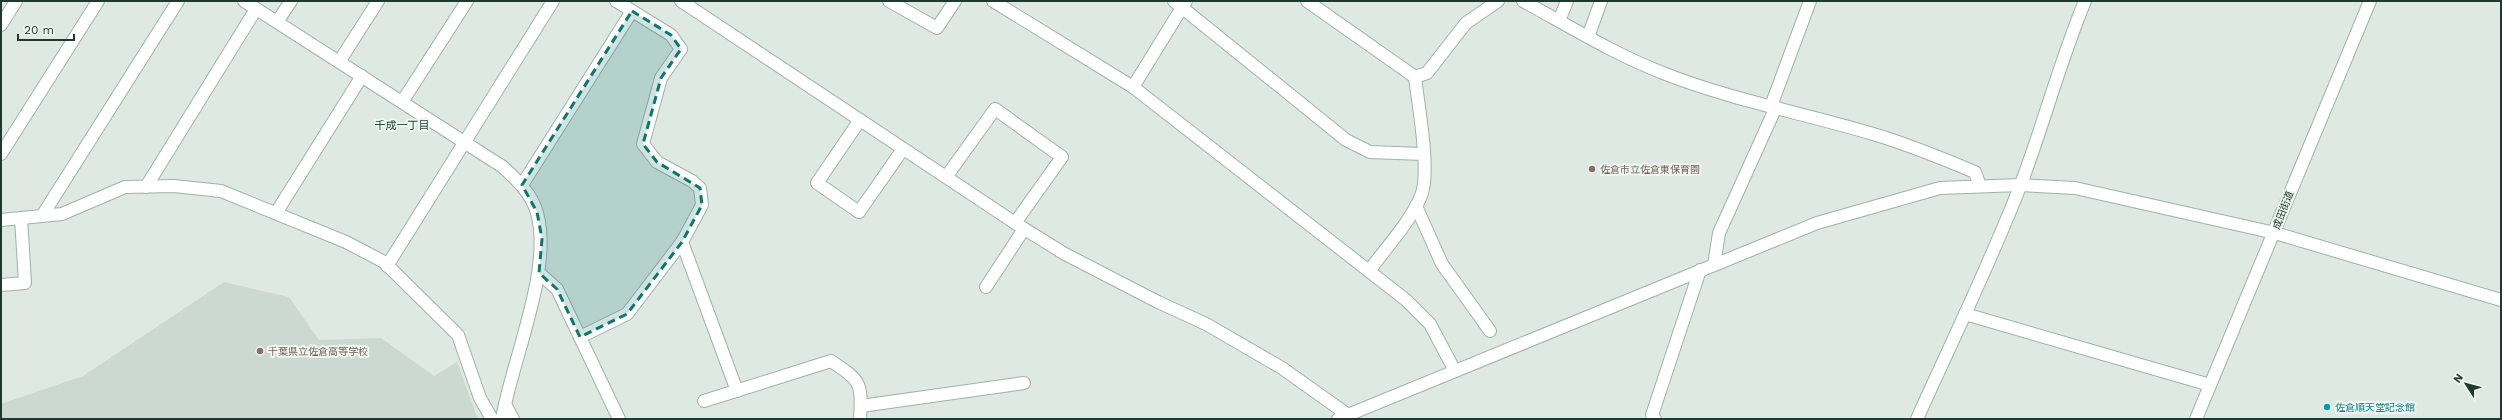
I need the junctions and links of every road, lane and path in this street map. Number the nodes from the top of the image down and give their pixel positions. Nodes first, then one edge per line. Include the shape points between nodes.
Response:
1 (16, 1) edge
2 (98, 1) edge
3 (178, 1) edge
4 (244, 1) edge
5 (291, 1) edge
6 (378, 1) edge
7 (467, 1) edge
8 (553, 1) edge
9 (616, 1) edge
10 (681, 1) edge
11 (889, 1) edge
12 (955, 1) edge
13 (993, 1) edge
14 (1307, 1) edge
15 (1498, 1) edge
16 (1523, 1) edge
17 (1566, 1) edge
18 (1601, 1) edge
19 (1810, 1) edge
20 (2085, 1) edge
21 (2370, 1) edge
22 (1181, 3) edge
23 (256, 9) junction
24 (632, 11) junction
25 (1559, 21) junction
26 (277, 22) junction
27 (1, 25) edge
28 (1588, 37) junction
29 (339, 62) junction
30 (362, 76) junction
31 (1415, 77) junction
32 (1133, 87) junction
33 (402, 102) junction
34 (1774, 107) junction
35 (860, 120) junction
36 (465, 142) junction
37 (903, 149) junction
38 (1, 154) edge
39 (1423, 154) junction
40 (946, 177) junction
41 (522, 185) junction
42 (2020, 185) junction
43 (146, 186) junction
44 (1980, 186) junction
45 (1416, 206) junction
46 (276, 213) junction
47 (42, 216) junction
48 (21, 218) junction
49 (1, 220) edge
50 (1019, 226) junction
51 (2275, 233) junction
52 (682, 242) junction
53 (1714, 265) junction
54 (387, 266) junction
55 (1700, 270) junction
56 (1369, 271) junction
57 (539, 273) junction
58 (1, 285) edge
59 (986, 287) dead end
60 (2501, 300) edge
61 (1965, 314) junction
62 (1490, 331) dead end
63 (580, 337) junction
64 (1455, 371) junction
65 (1024, 383) dead end
66 (2210, 385) junction
67 (737, 391) junction
68 (704, 401) dead end
69 (505, 404) junction
70 (861, 406) junction
71 (1367, 414) edge
72 (1343, 417) edge
73 (492, 419) edge
74 (502, 419) edge
75 (513, 419) edge
76 (619, 419) edge
77 (860, 419) edge
78 (1655, 419) edge
79 (1917, 419) edge
80 (2196, 419) edge

1 - 27 street
2 - 38 street
3 - 47 street
4 - 23 street
5 - 26 street
6 - 29 street
7 - 33 street
8 - 36 street
9 - 24 street
10 - 35 street
11 - 12 street via 937,28
13 - 32 street
14 - 31 street
15 - 31 street via 1466,23 1427,74
16 - 25 street
17 - 25 street
18 - 28 street
19 - 34 street
20 - 42 street
21 - 51 street, 成田街道
22 - 32 street
22 - 39 street via 1346,140 1370,152
23 - 26 street
23 - 43 street
24 - 41 street
24 - 52 street via 671,35 682,49 661,78 643,144 657,162 692,180 700,188 702,205
25 - 28 street
26 - 29 street
28 - 34 street via 1663,73
29 - 30 street
30 - 33 street
30 - 46 street
31 - 39 street
32 - 56 street
33 - 36 street
34 - 44 street via 1874,134 1930,153 1975,172
34 - 53 street via 1719,233
35 - 37 street
35 - 37 street via 817,183 859,212
36 - 41 street via 503,167
36 - 54 street
37 - 40 street
39 - 45 street via 1422,195
40 - 50 street
40 - 50 street via 995,109 1062,157
41 - 57 street via 537,212 542,239
42 - 44 street
42 - 51 street via 2075,188
42 - 61 street
43 - 46 street via 221,191
43 - 47 street via 126,187 62,214
44 - 53 street via 1940,188 1817,223
45 - 56 street
45 - 62 street via 1442,264
46 - 54 street via 346,242
47 - 48 street
48 - 49 street
48 - 58 street via 25,283
50 - 59 street
50 - 72 street via 1065,254 1206,324 1282,368
51 - 60 street
51 - 66 street, 成田街道
52 - 63 street via 627,314
52 - 67 street
53 - 55 street
54 - 73 street via 458,335 480,398
55 - 64 street
55 - 78 street via 1652,415
56 - 64 street via 1406,300 1430,324
57 - 63 street via 557,289
57 - 69 street
61 - 66 street
61 - 79 street
63 - 76 street
64 - 71 street
65 - 70 street
66 - 80 street, 成田街道
67 - 68 street
67 - 70 street via 831,361 855,377 862,393
69 - 74 street
69 - 75 street
70 - 77 street
71 - 72 street

